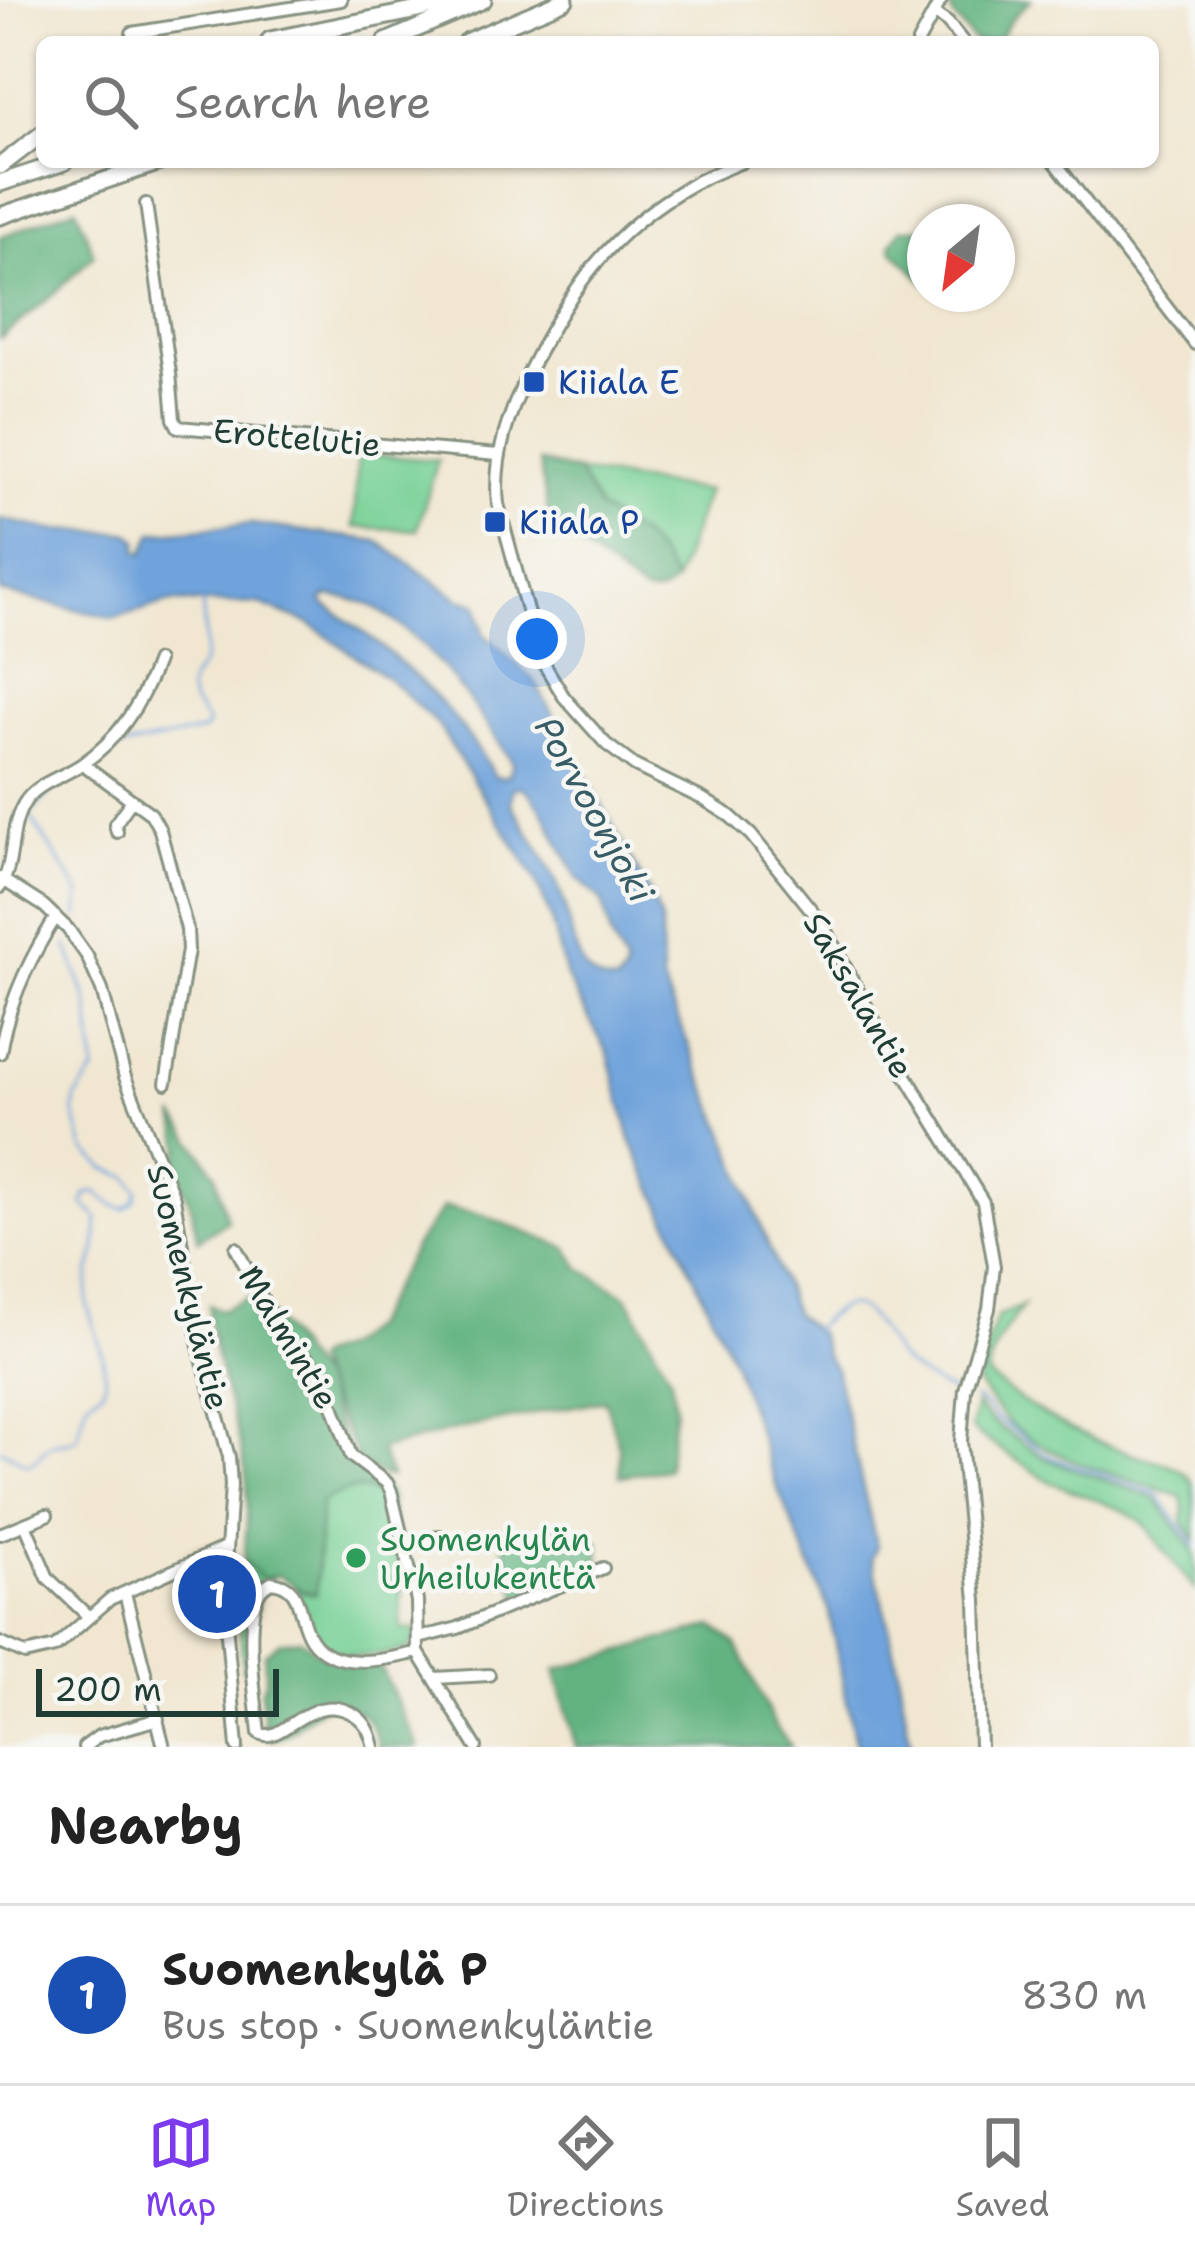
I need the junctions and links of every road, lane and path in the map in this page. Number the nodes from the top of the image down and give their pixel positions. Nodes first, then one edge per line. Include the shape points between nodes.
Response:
1 (340, 0) edge
2 (453, 0) edge
3 (483, 0) edge
4 (565, 0) edge
5 (941, 0) edge
6 (935, 14) junction
7 (132, 33) dead end
8 (290, 36) edge
9 (400, 36) edge
10 (480, 36) edge
11 (922, 36) edge
12 (958, 36) edge
13 (36, 139) edge
14 (0, 166) edge
15 (46, 168) edge
16 (142, 168) edge
17 (728, 168) edge
18 (1060, 168) edge
19 (0, 183) edge
20 (146, 204) dead end
21 (0, 216) edge
22 (1195, 344) edge
23 (498, 455) junction
24 (157, 661) dead end
25 (83, 764) junction
26 (132, 800) junction
27 (117, 832) dead end
28 (1, 882) edge
29 (56, 917) junction
30 (0, 1053) edge
31 (166, 1083) dead end
32 (236, 1248) dead end
33 (47, 1515) dead end
34 (25, 1524) junction
35 (0, 1534) edge
36 (440, 1536) dead end
37 (226, 1547) junction
38 (403, 1547) junction
39 (604, 1568) dead end
40 (124, 1593) junction
41 (89, 1617) junction
42 (0, 1643) edge
43 (419, 1645) junction
44 (254, 1674) junction
45 (490, 1675) dead end
46 (230, 1676) junction
47 (435, 1678) junction
48 (158, 1719) junction
49 (84, 1747) edge
50 (164, 1747) edge
51 (237, 1747) edge
52 (374, 1747) edge
53 (476, 1747) edge
54 (980, 1747) edge

1 - 7 street
2 - 8 highway
3 - 9 highway
4 - 10 highway
5 - 6 street
6 - 11 street
6 - 12 street
13 - 14 highway
15 - 19 highway
16 - 21 highway
17 - 23 street, Saksalantie via 650,213 578,284 520,391
18 - 22 street
20 - 23 street, Erottelutie via 178,427
23 - 54 street, Saksalantie via 498,504 528,614 564,697 634,766 704,799 751,835 821,922 983,1202 994,1266 964,1390 961,1441
24 - 25 street via 122,730
25 - 26 street
25 - 28 street via 26,801
26 - 27 street
26 - 31 street via 160,830 189,942
28 - 29 street, Suomenkyläntie
29 - 30 street via 5,1021
29 - 37 street, Suomenkyläntie via 95,972 125,1077 174,1198 199,1346 229,1457
32 - 38 street, Malmintie via 285,1342 325,1383 352,1456 389,1486
33 - 34 street
34 - 35 street
34 - 41 street via 48,1578
36 - 38 street
37 - 40 street
37 - 46 street, Suomenkyläntie
38 - 43 street, Malmintie
39 - 43 street
40 - 41 street
40 - 48 street
41 - 42 street via 45,1652
43 - 44 street via 376,1660 328,1654 309,1635 293,1590 272,1582 254,1606
43 - 47 street, Malmintie
44 - 46 street
44 - 52 street via 263,1742 283,1743 335,1707 364,1721
45 - 47 street
46 - 51 street, Suomenkyläntie
47 - 53 street, Malmintie
48 - 49 street
48 - 50 street

